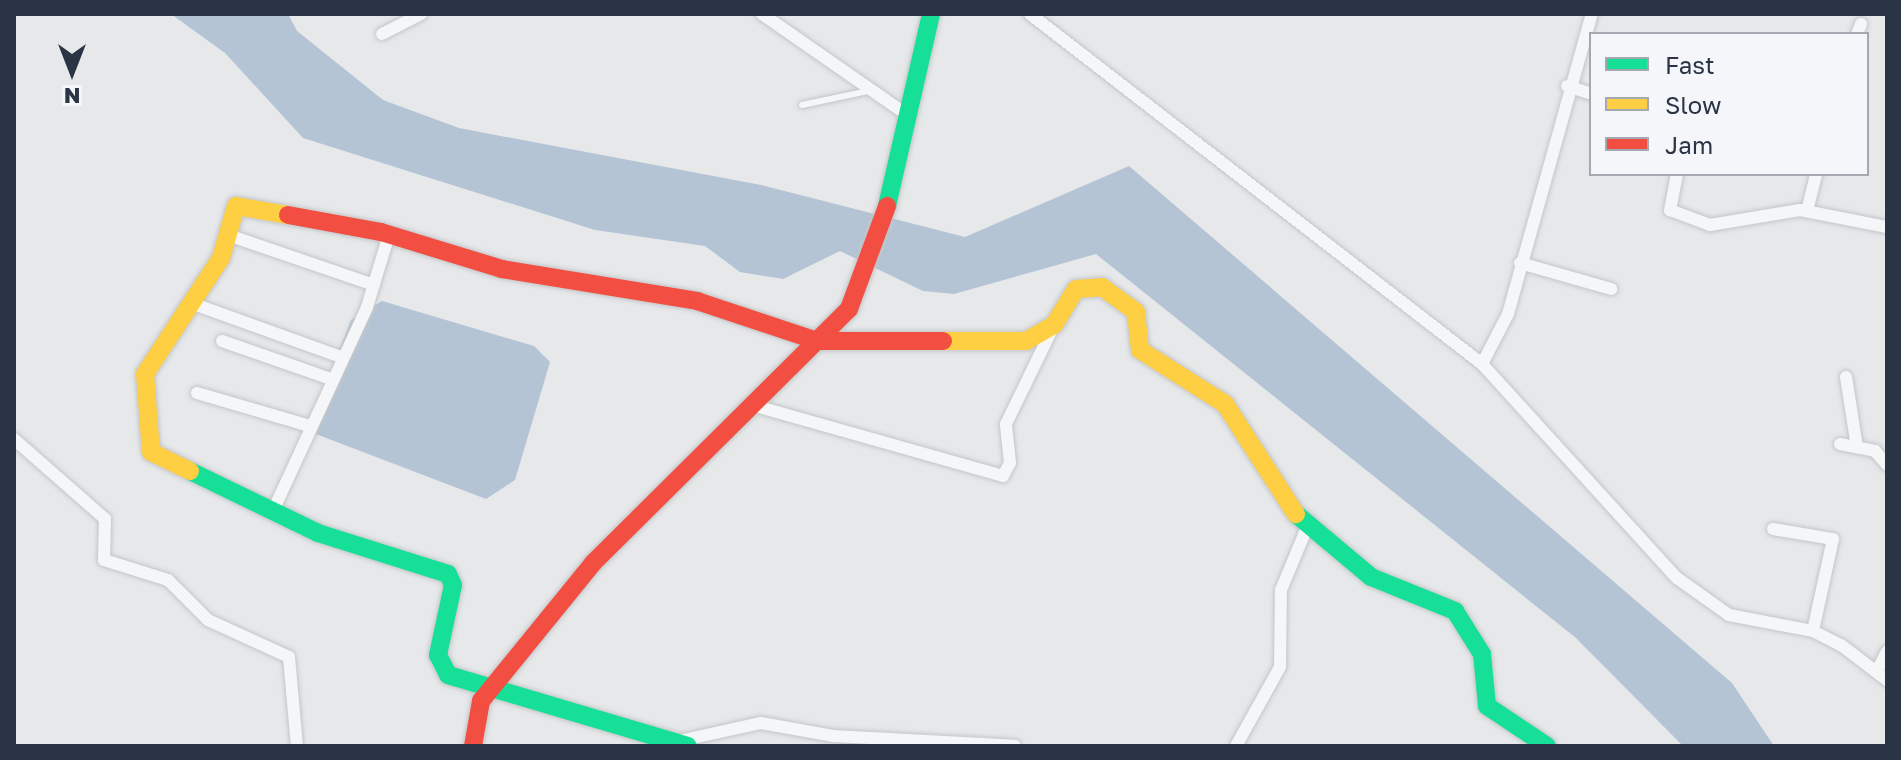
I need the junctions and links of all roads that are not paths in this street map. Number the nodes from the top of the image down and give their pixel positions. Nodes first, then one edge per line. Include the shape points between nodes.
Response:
1 (421, 14) edge
2 (762, 14) edge
3 (931, 14) edge
4 (1030, 14) edge
5 (1592, 14) edge
6 (382, 34) dead end
7 (1567, 86) junction
8 (872, 90) junction
9 (1589, 93) edge
10 (802, 105) dead end
11 (909, 116) junction
12 (1677, 176) edge
13 (1816, 176) edge
14 (1807, 211) junction
15 (1887, 227) edge
16 (228, 235) junction
17 (389, 235) junction
18 (1520, 263) junction
19 (374, 285) junction
20 (1611, 289) dead end
21 (191, 303) junction
22 (1054, 325) junction
23 (222, 341) dead end
24 (817, 341) junction
25 (341, 357) junction
26 (1482, 364) junction
27 (1846, 377) dead end
28 (331, 379) junction
29 (197, 393) dead end
30 (752, 405) junction
31 (310, 426) junction
32 (14, 439) edge
33 (1840, 444) dead end
34 (1857, 447) junction
35 (1887, 465) edge
36 (272, 513) junction
37 (1308, 525) junction
38 (1773, 529) dead end
39 (1813, 631) junction
40 (1887, 651) edge
41 (1882, 675) edge
42 (488, 691) junction
43 (682, 744) edge
44 (297, 746) edge
45 (473, 746) edge
46 (1015, 746) edge
47 (1236, 746) edge
48 (1547, 746) edge

1 - 6 street
2 - 8 street
3 - 11 street
4 - 26 street
5 - 7 street
7 - 9 street
7 - 18 street
8 - 10 lane
8 - 11 street
11 - 24 street via 859,291
12 - 14 street via 1670,210 1710,225
13 - 14 street
14 - 15 street
16 - 17 street via 236,206 246,202
16 - 19 street
16 - 21 street
17 - 19 street
17 - 24 street via 502,269 697,301
18 - 20 street
18 - 26 street via 1508,314
19 - 25 street
21 - 25 street
21 - 36 street via 145,374 148,446
22 - 24 street via 1026,341
22 - 30 street via 1006,424 1010,463 1003,476
22 - 37 street via 1083,284 1130,305 1140,350 1225,404
23 - 28 street
24 - 30 street
25 - 28 street
26 - 39 street via 1677,578 1729,615
27 - 34 street
28 - 31 street
29 - 31 street
30 - 42 street via 593,563
31 - 36 street
32 - 44 street via 105,519 104,560 168,580 208,620 289,657
33 - 34 street
34 - 35 street via 1880,454
36 - 42 street via 448,574 453,585 439,662 448,675
37 - 47 street via 1281,590 1280,667
37 - 48 street via 1389,588 1455,611 1482,654 1487,706
38 - 39 street via 1833,539
39 - 41 street
40 - 41 street
42 - 43 street
42 - 45 street
43 - 46 street via 761,723 833,736

